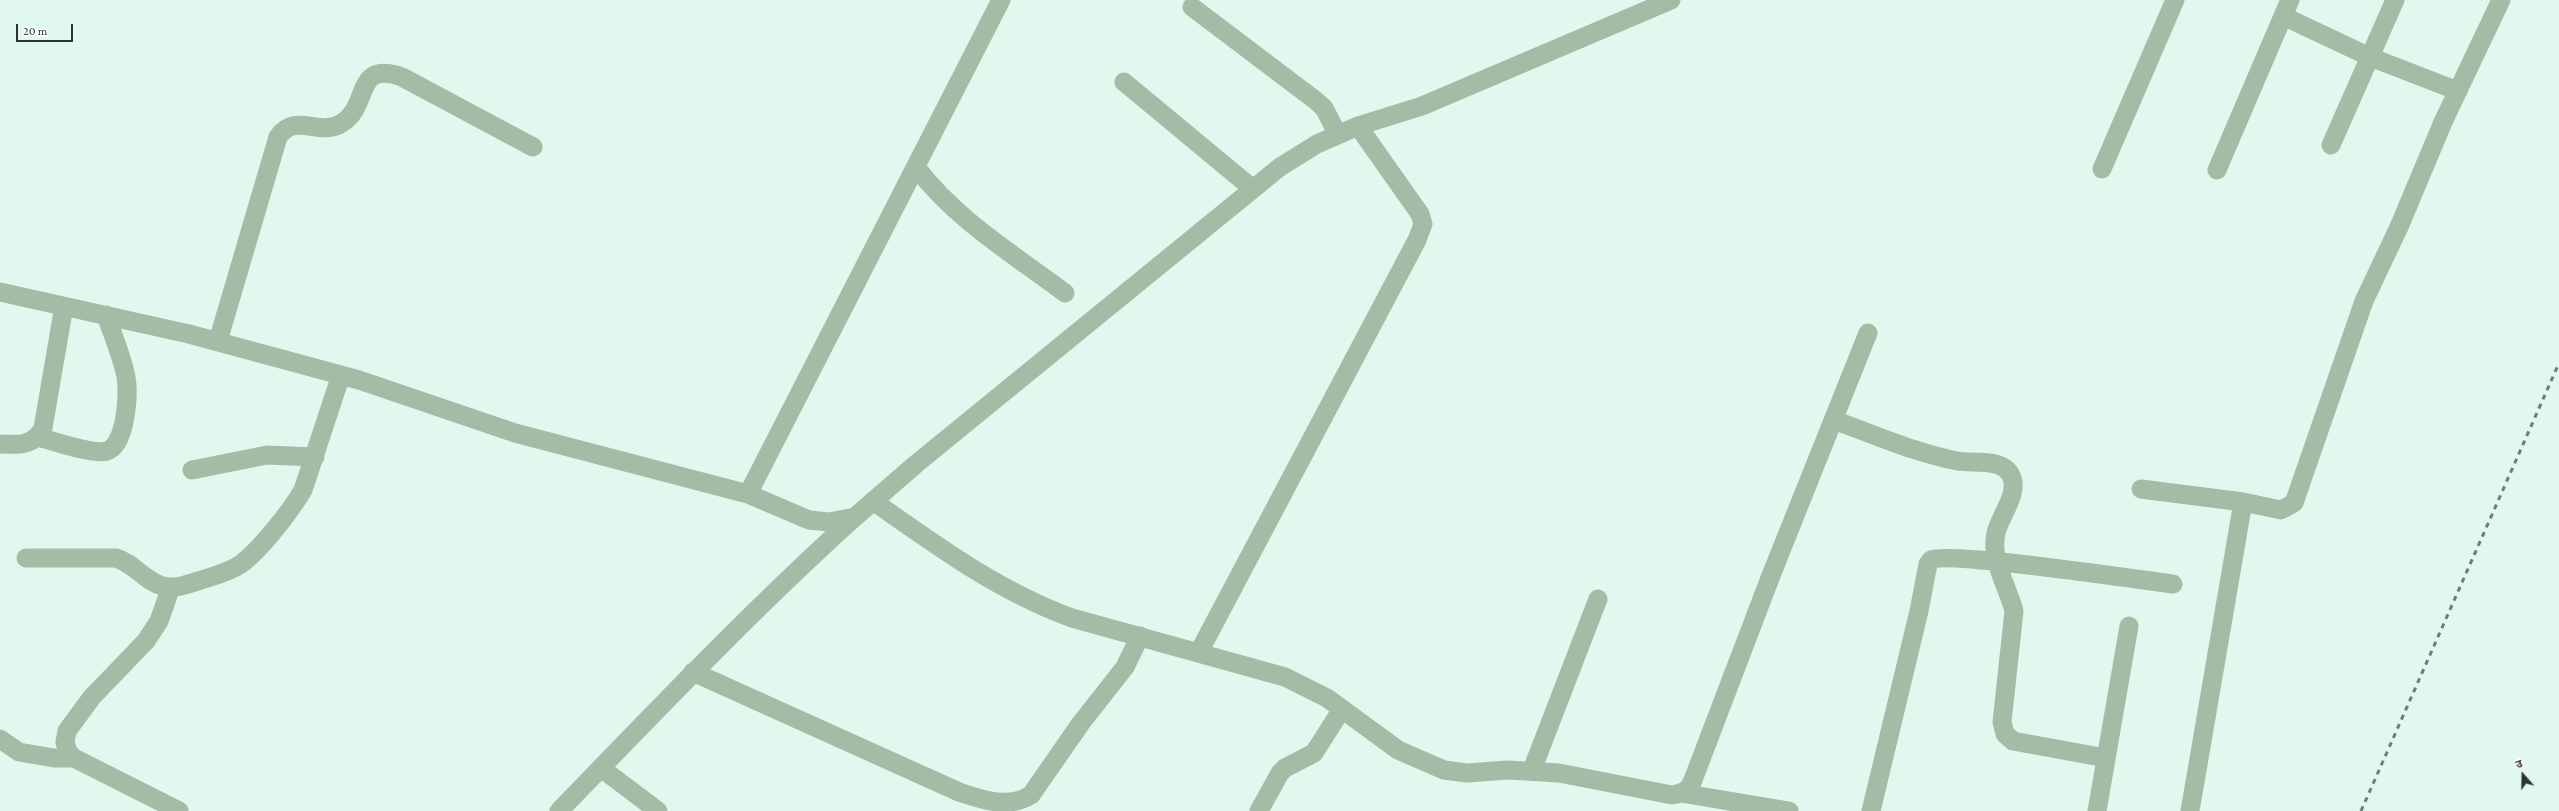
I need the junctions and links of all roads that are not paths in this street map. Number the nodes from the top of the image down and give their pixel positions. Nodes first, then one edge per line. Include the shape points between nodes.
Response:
1 (1000, 0) edge
2 (1671, 0) edge
3 (2175, 0) edge
4 (2395, 0) edge
5 (2501, 0) edge
6 (1192, 7) dead end
7 (2287, 8) edge
8 (2370, 57) junction
9 (1124, 82) dead end
10 (2458, 91) junction
11 (1358, 126) junction
12 (1338, 135) junction
13 (2331, 145) dead end
14 (533, 147) dead end
15 (916, 167) junction
16 (2102, 169) dead end
17 (2217, 170) dead end
18 (1253, 190) junction
19 (0, 292) edge
20 (1065, 293) dead end
21 (64, 306) junction
22 (106, 316) junction
23 (1868, 333) dead end
24 (218, 341) junction
25 (341, 375) junction
26 (1833, 420) junction
27 (38, 437) junction
28 (0, 444) edge
29 (315, 457) junction
30 (192, 470) dead end
31 (2141, 489) dead end
32 (748, 494) junction
33 (873, 501) junction
34 (2243, 502) junction
35 (855, 517) junction
36 (26, 558) dead end
37 (1996, 562) junction
38 (2173, 584) dead end
39 (171, 587) junction
40 (1598, 599) dead end
41 (2129, 626) dead end
42 (1140, 636) junction
43 (1199, 652) junction
44 (693, 672) junction
45 (1342, 708) junction
46 (0, 739) edge
47 (74, 758) junction
48 (2106, 758) junction
49 (600, 768) junction
50 (1532, 770) junction
51 (1681, 793) junction
52 (179, 811) edge
53 (559, 811) edge
54 (658, 811) edge
55 (1259, 811) edge
56 (1789, 811) edge
57 (1871, 811) edge
58 (2097, 811) edge
59 (2190, 811) edge

1 - 15 street
2 - 11 street via 1422,106
3 - 16 street
4 - 8 street
5 - 10 street
6 - 12 street via 1315,100 1324,108
7 - 8 street
7 - 17 street
8 - 10 street
8 - 13 street
9 - 18 street
10 - 34 street via 2364,301 2294,503 2282,510
11 - 12 street
11 - 43 street via 1420,214 1423,224 1417,240
12 - 18 street via 1317,144 1280,167
14 - 24 street via 402,77 378,72 371,76 350,117 341,125 327,128 295,124 284,128 278,137
15 - 20 street via 952,208
15 - 32 street
18 - 33 street
19 - 21 street
21 - 22 street
21 - 27 street via 43,428
22 - 24 street
22 - 27 street via 126,379 124,427 120,439 107,451 96,451
23 - 26 street
24 - 25 street
25 - 29 street
25 - 32 street via 515,433
26 - 37 street via 1928,453 1958,461 1994,463 2006,469 2012,478 2013,489 1997,530 1993,548
26 - 51 street via 1690,789
27 - 28 street via 28,443
29 - 30 street via 267,455
29 - 39 street via 303,490 293,507 252,554 226,572
31 - 34 street
32 - 35 street via 809,520 829,522
33 - 35 street
33 - 42 street via 955,559 1006,590 1038,606 1072,618
34 - 59 street
35 - 44 street via 784,582
36 - 39 street via 116,558 124,560 161,586
37 - 38 street
37 - 48 street via 2014,611 2002,722 2005,734 2013,741
37 - 57 street via 1940,557 1928,564
39 - 47 street via 159,621 146,641 92,697 67,731 65,742 68,752
40 - 50 street
41 - 48 street
42 - 43 street
42 - 44 street via 1125,667 1081,723 1031,795 1023,800 1007,803 985,801 959,792
43 - 45 street via 1285,677
44 - 49 street
45 - 50 street via 1398,750 1444,770 1467,773
45 - 55 street via 1314,753 1280,773
46 - 47 street via 19,752 54,758
47 - 52 street
48 - 58 street
49 - 53 street
49 - 54 street
50 - 51 street via 1672,795
51 - 56 street

